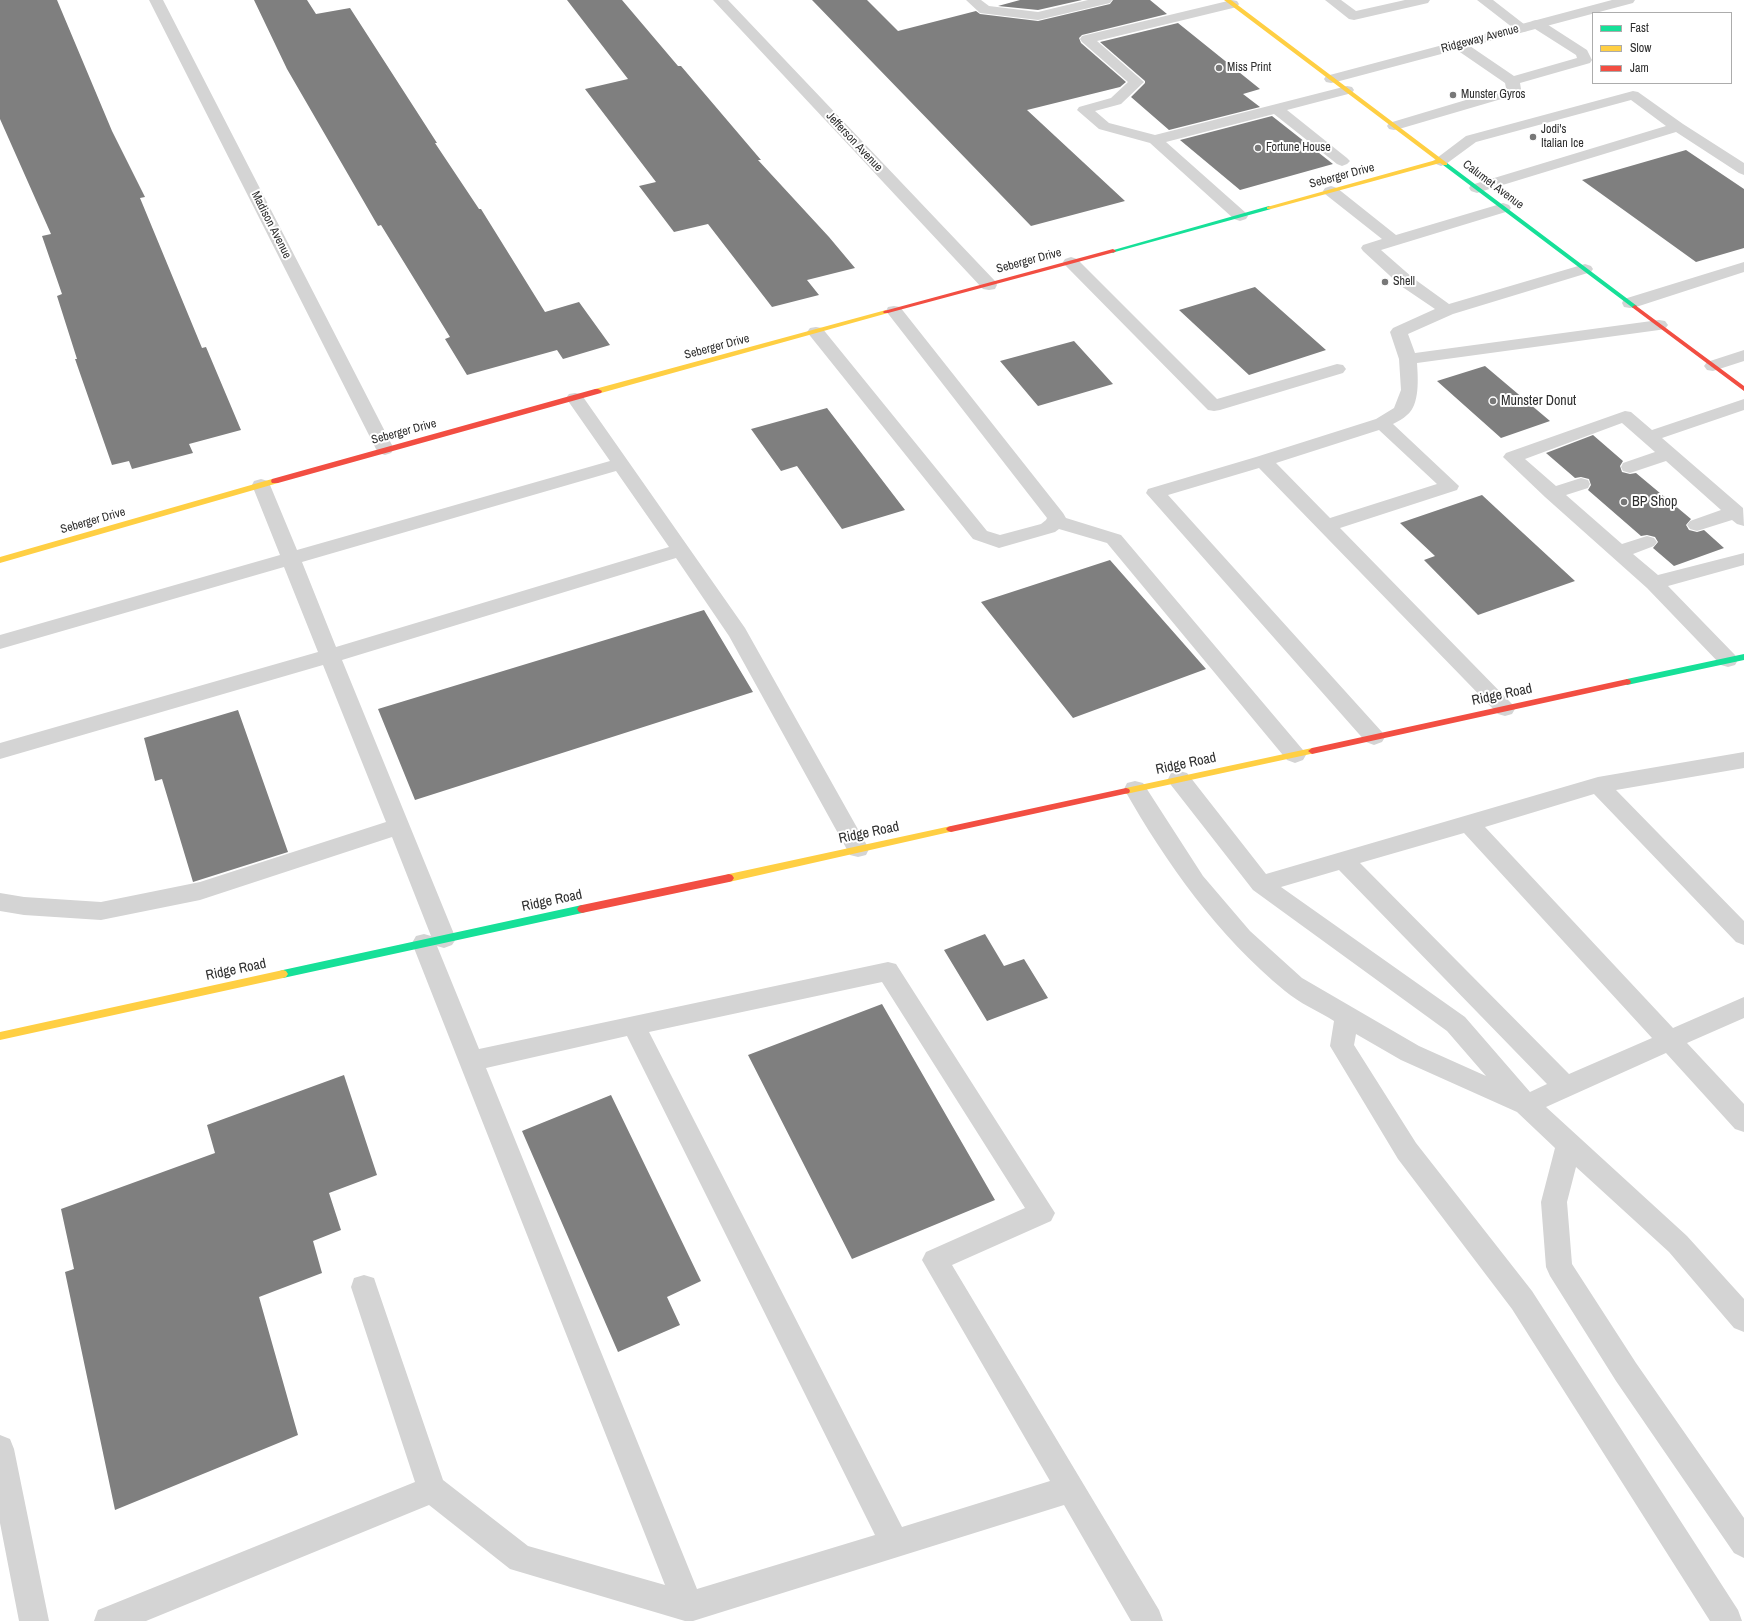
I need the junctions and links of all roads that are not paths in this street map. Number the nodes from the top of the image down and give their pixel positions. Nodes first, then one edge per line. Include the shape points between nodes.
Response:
1 (156, 0) edge
2 (720, 0) edge
3 (973, 0) edge
4 (1105, 0) edge
5 (1332, 0) edge
6 (1351, 0) edge
7 (1380, 0) edge
8 (1423, 0) edge
9 (1484, 0) edge
10 (1628, 0) edge
11 (1230, 2) edge
12 (1537, 24) junction
13 (1522, 28) junction
14 (1459, 45) junction
15 (1332, 79) junction
16 (1512, 81) junction
17 (1347, 90) junction
18 (1277, 109) junction
19 (1394, 126) junction
20 (1678, 127) junction
21 (1155, 140) junction
22 (1342, 161) dead end
23 (1441, 161) junction
24 (1744, 170) edge
25 (1477, 188) junction
26 (1330, 191) junction
27 (1503, 208) junction
28 (1240, 216) junction
29 (1393, 240) junction
30 (1071, 262) junction
31 (1744, 267) edge
32 (1585, 269) junction
33 (989, 285) junction
34 (1630, 303) junction
35 (1447, 310) junction
36 (894, 311) junction
37 (1659, 325) junction
38 (816, 332) junction
39 (1744, 355) edge
40 (1408, 359) junction
41 (1713, 366) junction
42 (1337, 369) dead end
43 (1744, 389) edge
44 (576, 398) junction
45 (1744, 404) edge
46 (1382, 423) junction
47 (1648, 437) junction
48 (385, 449) junction
49 (1668, 454) junction
50 (1263, 460) junction
51 (621, 464) junction
52 (1630, 467) dead end
53 (1581, 484) dead end
54 (261, 485) junction
55 (1552, 492) junction
56 (1740, 516) edge
57 (1056, 522) junction
58 (1697, 525) dead end
59 (1326, 526) junction
60 (1647, 542) dead end
61 (681, 550) junction
62 (1618, 552) junction
63 (290, 558) junction
64 (1744, 559) edge
65 (0, 560) edge
66 (1654, 583) junction
67 (0, 642) edge
68 (330, 656) junction
69 (1736, 659) edge
70 (1505, 709) junction
71 (1374, 737) junction
72 (0, 751) edge
73 (1295, 755) junction
74 (1744, 760) edge
75 (1180, 779) junction
76 (1598, 785) junction
77 (1135, 789) junction
78 (1468, 823) junction
79 (398, 827) junction
80 (858, 850) junction
81 (1343, 860) junction
82 (1261, 884) junction
83 (0, 902) edge
84 (1744, 936) edge
85 (434, 941) junction
86 (1744, 1007) edge
87 (1347, 1017) junction
88 (633, 1025) junction
89 (0, 1036) edge
90 (1669, 1040) junction
91 (472, 1061) junction
92 (1566, 1087) junction
93 (1526, 1105) junction
94 (1744, 1121) edge
95 (1569, 1144) junction
96 (364, 1288) dead end
97 (1744, 1320) edge
98 (0, 1449) edge
99 (432, 1489) junction
100 (1071, 1489) junction
101 (895, 1544) junction
102 (1743, 1544) edge
103 (689, 1607) junction
104 (34, 1621) edge
105 (109, 1621) edge
106 (1148, 1621) edge
107 (1727, 1621) edge

1 - 48 street, Madison Avenue
2 - 33 street, Jefferson Avenue
3 - 4 street via 984,10 1038,16
5 - 8 street via 1354,16
6 - 7 street via 1358,5
9 - 13 street
10 - 12 street, Ridgeway Avenue
11 - 15 main road, Calumet Avenue
11 - 21 street via 1087,39 1137,82 1116,101 1084,110 1104,126
12 - 13 street, Ridgeway Avenue
12 - 16 street via 1582,53 1585,60
13 - 14 street, Ridgeway Avenue
14 - 15 street, Ridgeway Avenue
14 - 16 street
15 - 17 main road, Calumet Avenue
16 - 19 street via 1514,89 1510,92
17 - 18 street
17 - 19 main road, Calumet Avenue
18 - 21 street
18 - 22 street
19 - 23 main road, Calumet Avenue
20 - 23 street via 1633,95 1471,139
20 - 24 street
20 - 25 street
21 - 28 street
23 - 25 main road, Calumet Avenue
23 - 26 main road, Seberger Drive
25 - 27 main road, Calumet Avenue
26 - 28 main road, Seberger Drive
26 - 29 street
27 - 29 street
27 - 32 main road, Calumet Avenue
28 - 30 main road, Seberger Drive
29 - 35 street via 1369,248 1407,282
30 - 33 main road, Seberger Drive
30 - 42 street via 1214,406
31 - 34 street
32 - 34 main road, Calumet Avenue
32 - 35 street
33 - 36 main road, Seberger Drive
34 - 37 main road, Calumet Avenue
35 - 40 street via 1400,332
36 - 38 main road, Seberger Drive
36 - 57 street via 1056,517
37 - 40 street
37 - 41 main road, Calumet Avenue
38 - 44 main road, Seberger Drive
38 - 57 street via 980,535 999,542 1048,528
39 - 41 street
40 - 46 street via 1410,390 1402,411
41 - 43 main road, Calumet Avenue
44 - 48 main road, Seberger Drive
44 - 51 street
45 - 47 street
46 - 50 street
46 - 59 street via 1450,486
47 - 49 street
47 - 55 street via 1625,416 1512,457
48 - 54 main road, Seberger Drive
49 - 52 street
49 - 56 street
50 - 59 street
50 - 71 street via 1155,494
51 - 61 street
51 - 63 street
53 - 55 street
54 - 63 street
54 - 65 main road, Seberger Drive
55 - 62 street
56 - 58 street
57 - 73 street via 1114,539
59 - 70 street
60 - 62 street
61 - 68 street
61 - 80 street via 738,632
62 - 66 street
63 - 67 street
63 - 68 street
64 - 66 street
66 - 69 street
68 - 72 street
68 - 79 street
69 - 70 main road, Ridge Road
70 - 71 main road, Ridge Road
71 - 73 main road, Ridge Road
73 - 75 main road, Ridge Road
74 - 76 street
75 - 77 main road, Ridge Road
75 - 82 street
76 - 78 street
76 - 84 street
77 - 80 main road, Ridge Road
77 - 87 street via 1196,882 1242,937 1294,985
78 - 81 street
78 - 90 street
79 - 83 street via 200,891 101,911
79 - 85 street
80 - 85 main road, Ridge Road
81 - 82 street
81 - 92 street
82 - 93 street via 1456,1024
85 - 89 main road, Ridge Road
85 - 91 street
86 - 90 street
87 - 93 street via 1410,1053
87 - 107 street via 1342,1046 1403,1144 1522,1300
88 - 91 street
88 - 100 street via 888,972 1042,1213 935,1260
88 - 101 street
90 - 92 street
90 - 94 street
91 - 103 street
92 - 93 street
93 - 95 street
95 - 97 street via 1678,1244
95 - 102 street via 1554,1202 1559,1267 1626,1372
96 - 99 street
98 - 104 street
99 - 103 street via 520,1559
99 - 105 street
100 - 101 street
100 - 106 street
101 - 103 street

